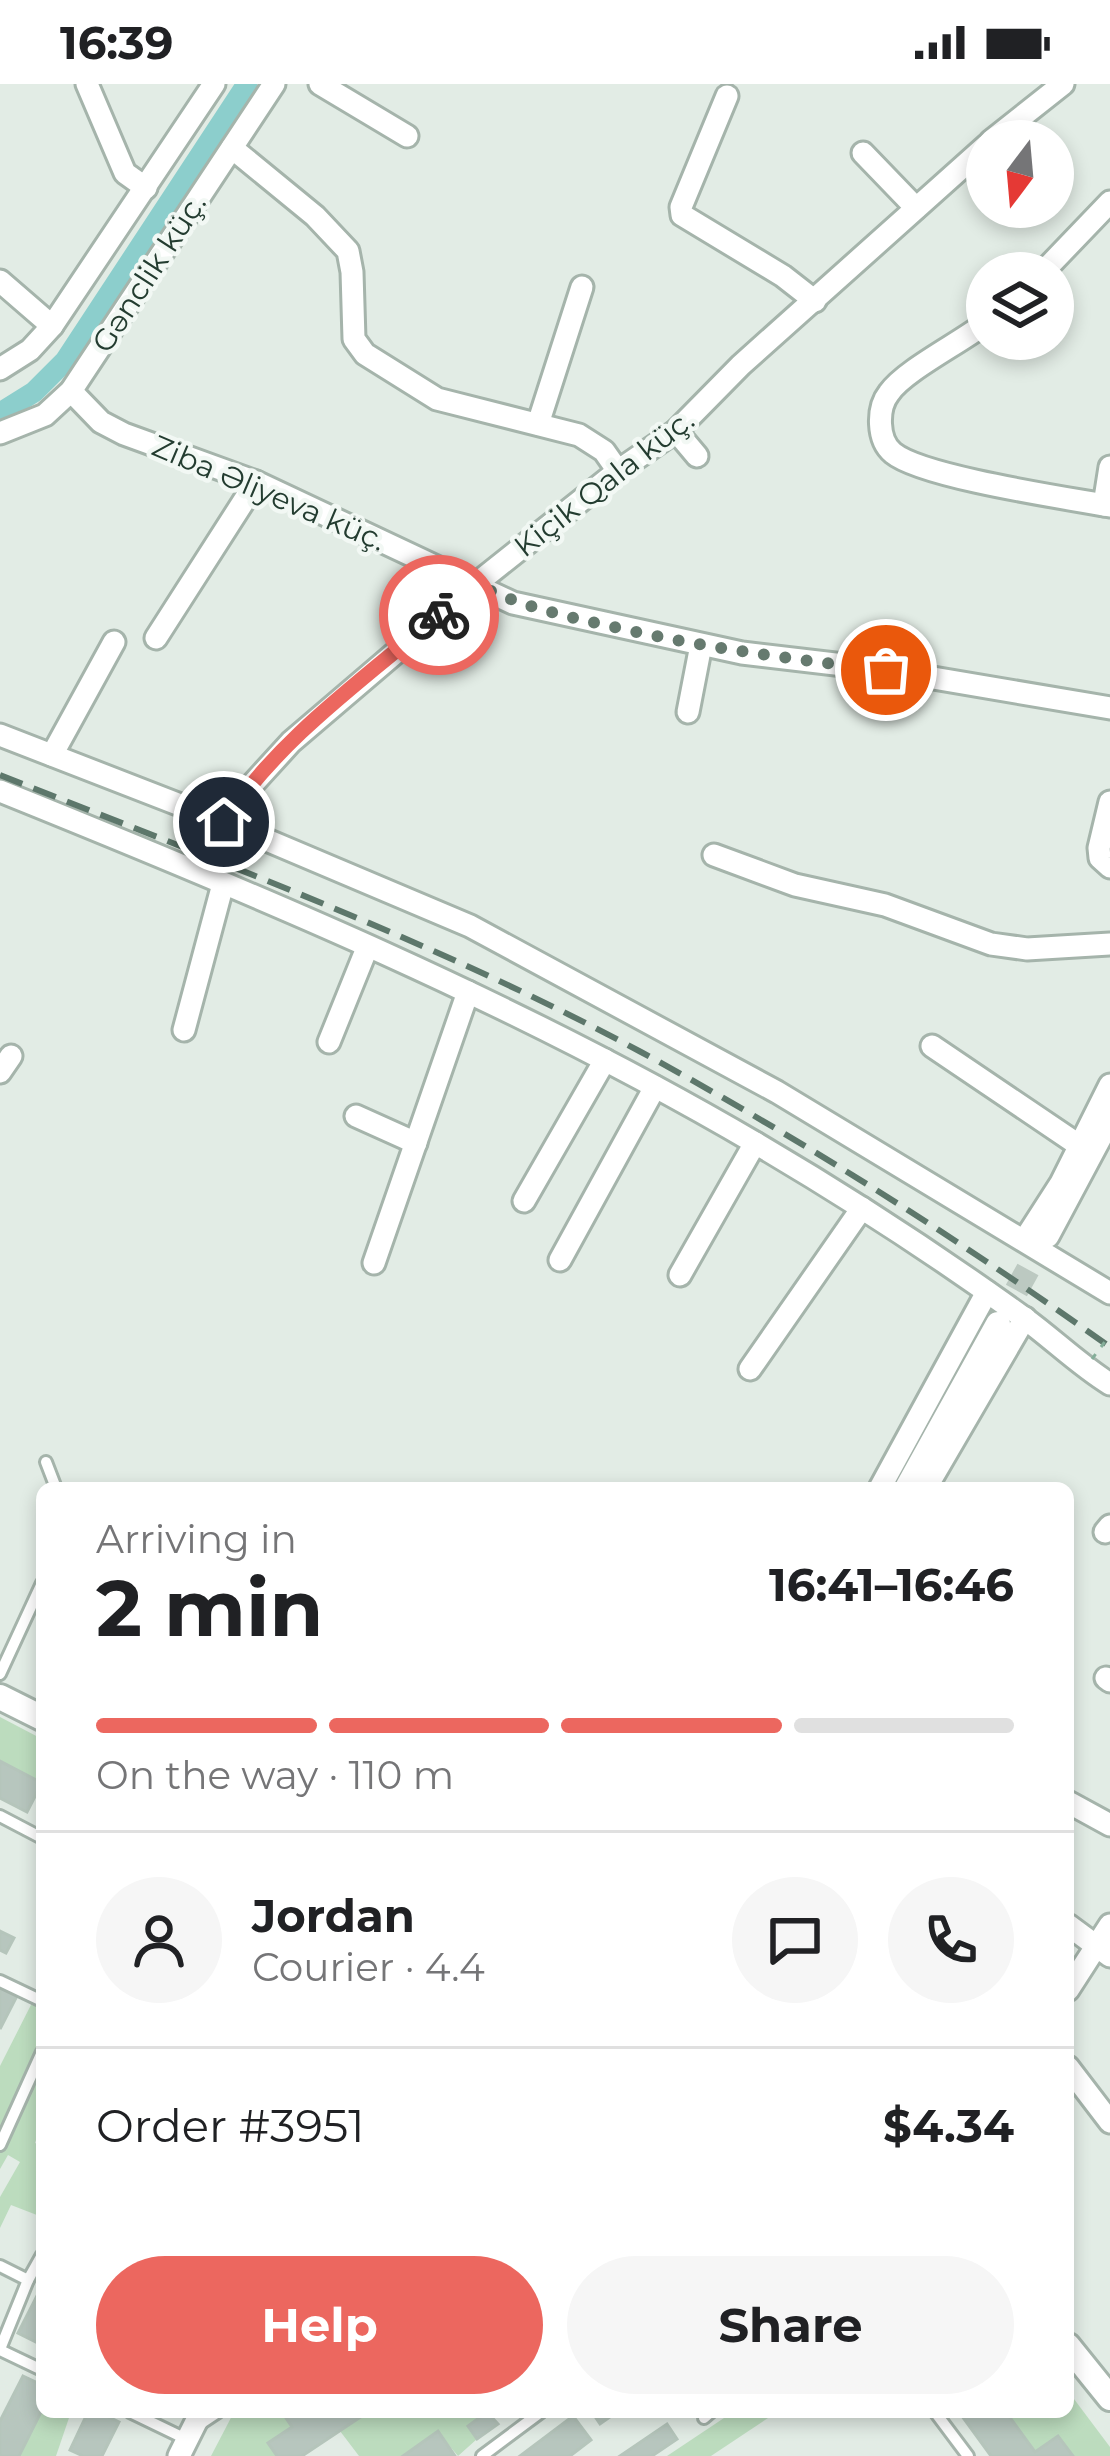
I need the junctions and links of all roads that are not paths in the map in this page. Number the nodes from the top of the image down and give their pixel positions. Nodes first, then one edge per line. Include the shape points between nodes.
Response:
1 (87, 84) edge
2 (214, 84) edge
3 (274, 84) edge
4 (320, 84) edge
5 (1063, 84) edge
6 (727, 96) dead end
7 (1018, 120) edge
8 (407, 136) dead end
9 (232, 148) junction
10 (863, 153) dead end
11 (966, 163) edge
12 (146, 188) junction
13 (1110, 202) edge
14 (916, 208) junction
15 (1062, 252) edge
16 (0, 281) edge
17 (582, 287) dead end
18 (815, 301) junction
19 (52, 326) junction
20 (966, 336) edge
21 (0, 369) edge
22 (71, 391) junction
23 (538, 424) junction
24 (676, 431) junction
25 (0, 434) edge
26 (698, 456) dead end
27 (1110, 467) edge
28 (618, 471) junction
29 (256, 482) junction
30 (1107, 506) edge
31 (476, 584) junction
32 (156, 638) dead end
33 (114, 641) dead end
34 (701, 645) junction
35 (1110, 708) edge
36 (688, 712) dead end
37 (0, 735) edge
38 (52, 755) junction
39 (0, 791) edge
40 (1110, 802) edge
41 (224, 822) junction
42 (714, 855) dead end
43 (1110, 866) edge
44 (223, 884) junction
45 (1110, 944) edge
46 (367, 948) junction
47 (468, 992) junction
48 (184, 1030) dead end
49 (329, 1042) dead end
50 (932, 1046) dead end
51 (605, 1060) junction
52 (1110, 1085) edge
53 (655, 1087) junction
54 (356, 1116) dead end
55 (1110, 1117) edge
56 (416, 1143) junction
57 (755, 1143) junction
58 (1081, 1146) junction
59 (524, 1202) dead end
60 (862, 1208) junction
61 (1036, 1237) junction
62 (560, 1261) dead end
63 (374, 1263) dead end
64 (680, 1275) dead end
65 (986, 1292) junction
66 (1110, 1293) edge
67 (1024, 1318) junction
68 (998, 1324) tunnel mouth
69 (749, 1369) dead end
70 (1110, 1384) edge
71 (46, 1462) dead end
72 (54, 1482) edge
73 (883, 1482) edge
74 (910, 1482) edge
75 (929, 1482) edge
76 (36, 1596) edge
77 (0, 1674) edge
78 (0, 1697) edge
79 (36, 1715) edge
80 (1074, 1805) edge
81 (0, 1816) edge
82 (1110, 1826) edge
83 (36, 1835) edge
84 (1110, 1925) edge
85 (1074, 1929) edge
86 (1105, 1951) edge
87 (0, 1981) edge
88 (1074, 1984) edge
89 (36, 1998) edge
90 (36, 2065) edge
91 (1074, 2075) edge
92 (1110, 2122) edge
93 (0, 2145) edge
94 (0, 2266) edge
95 (36, 2266) edge
96 (28, 2280) junction
97 (0, 2350) edge
98 (1074, 2353) edge
99 (36, 2366) edge
100 (1110, 2398) edge
101 (146, 2418) edge
102 (533, 2418) edge
103 (940, 2418) edge
104 (190, 2434) edge
105 (482, 2456) edge
106 (968, 2456) edge

1 - 12 street via 125,173
2 - 12 street, Gənclik küç.
3 - 9 street, Gənclik küç.
4 - 8 street
5 - 7 street, Kiçik Qala küç.
6 - 18 street via 682,215
9 - 22 street, Gənclik küç.
9 - 23 street via 348,251 354,339 365,354 437,399
10 - 14 street
11 - 14 street, Kiçik Qala küç.
12 - 19 street, Gənclik küç.
13 - 15 street
14 - 18 street, Kiçik Qala küç.
16 - 19 street
17 - 23 street
18 - 24 street, Kiçik Qala küç.
19 - 21 street, Gənclik küç.
20 - 30 street via 888,393 880,414 887,446 917,465
22 - 25 street, Gənclik küç. via 45,415
22 - 29 street, Ziba Əliyeva küç. via 124,434
23 - 28 street via 592,442
24 - 26 street
24 - 28 street, Kiçik Qala küç.
27 - 30 street
28 - 31 street, Kiçik Qala küç.
29 - 31 street, Ziba Əliyeva küç.
29 - 32 street
31 - 34 street, Ziba Əliyeva küç. via 531,608
31 - 41 street, Kiçik Qala küç. via 290,742
33 - 38 street
34 - 35 street, Ziba Əliyeva küç.
34 - 36 street
37 - 38 street
38 - 41 street
39 - 44 street
40 - 43 street via 1099,848
41 - 61 street via 470,926
42 - 45 street via 991,944
44 - 46 street
44 - 48 street
46 - 47 street
46 - 49 street
47 - 51 street
47 - 56 street
50 - 58 street
51 - 53 street
51 - 59 street
52 - 58 street
53 - 57 street
53 - 62 street
54 - 56 street
55 - 61 street
56 - 63 street
57 - 60 street
57 - 64 street
58 - 61 street
60 - 65 street
60 - 69 street
61 - 66 street
65 - 67 street
65 - 73 street
67 - 70 street
67 - 75 street
68 - 74 street
71 - 72 lane
76 - 77 lane
78 - 79 street
80 - 82 street
81 - 83 lane
84 - 86 street
85 - 86 street
86 - 88 street
87 - 89 lane
90 - 93 lane
91 - 92 street
94 - 96 lane
95 - 96 lane
96 - 97 lane
97 - 99 lane
98 - 100 street
101 - 104 lane
102 - 105 lane
103 - 106 lane

